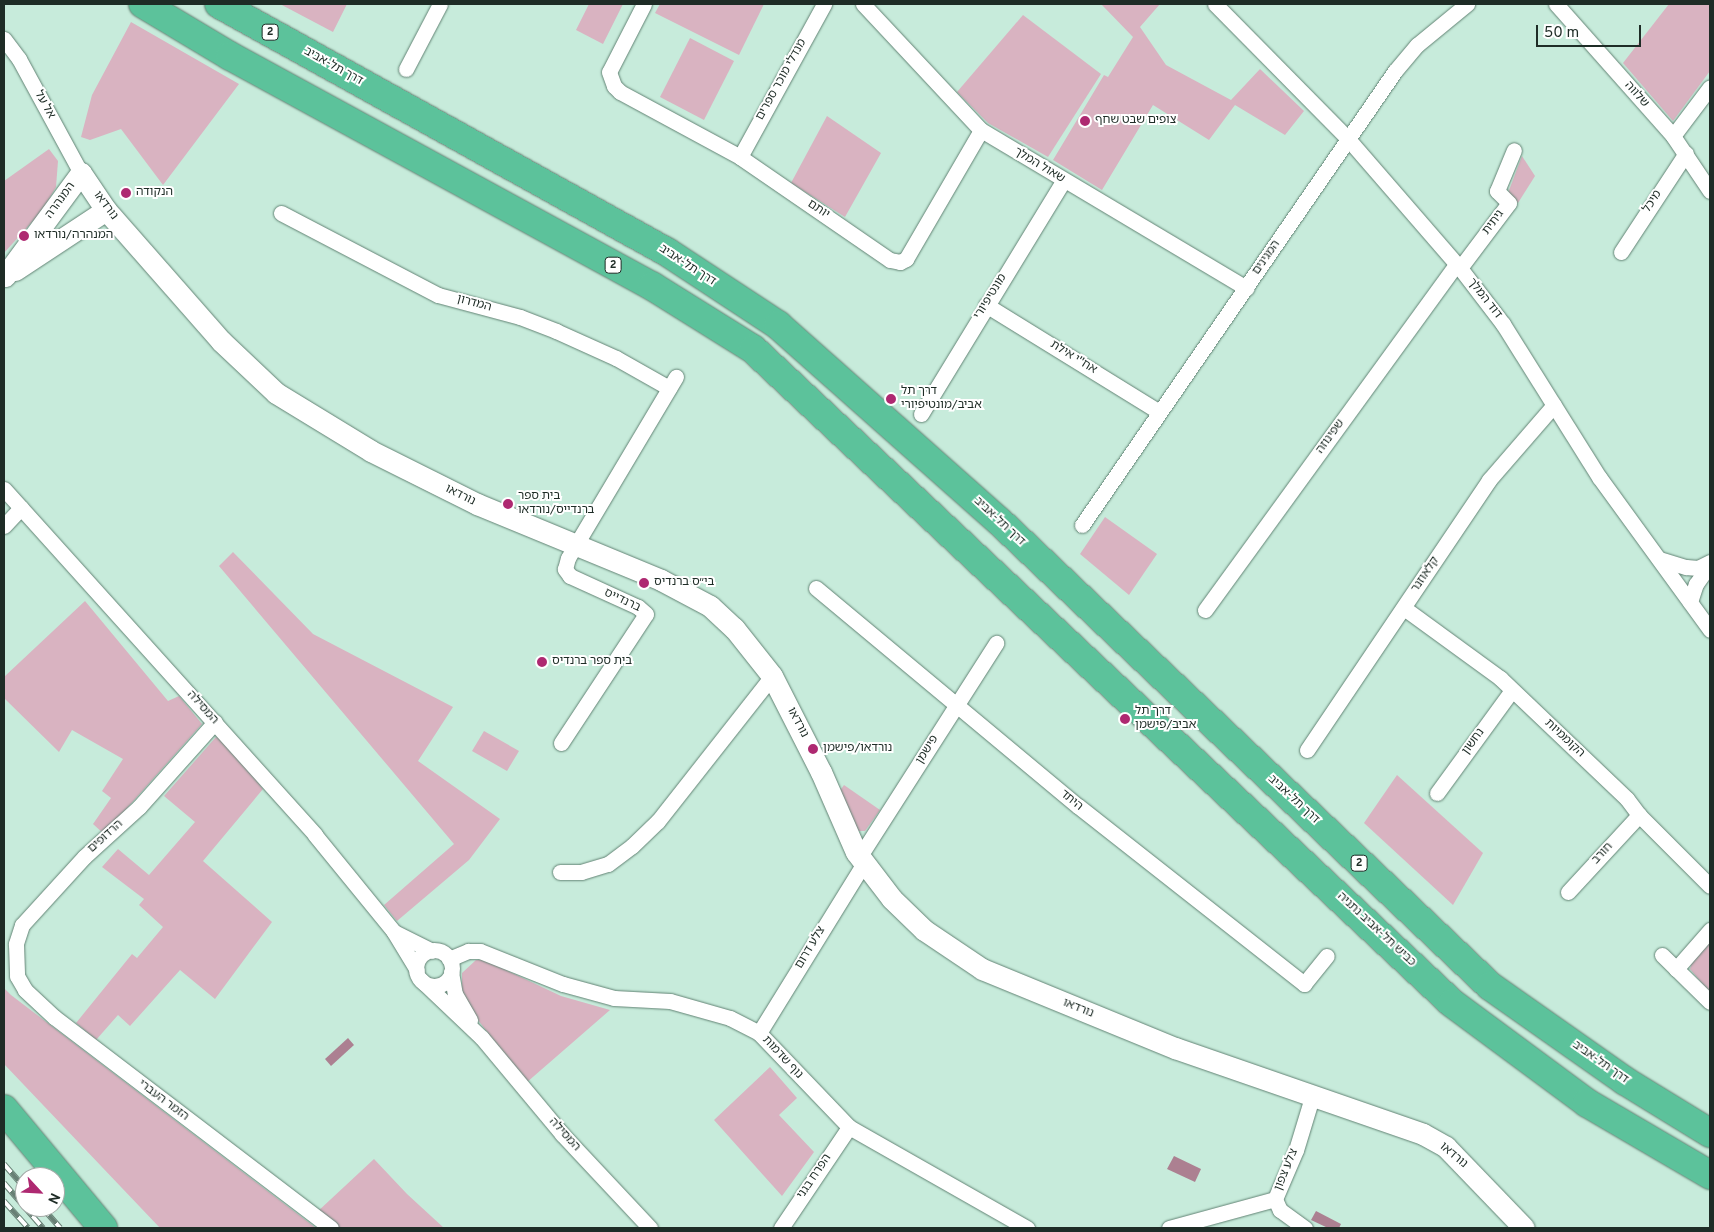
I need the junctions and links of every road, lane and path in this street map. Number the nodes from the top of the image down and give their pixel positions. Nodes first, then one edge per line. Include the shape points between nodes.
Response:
1 (143, 4) edge
2 (219, 4) edge
3 (234, 4) edge
4 (440, 4) edge
5 (644, 4) edge
6 (824, 4) edge
7 (863, 4) edge
8 (1215, 4) edge
9 (1466, 4) edge
10 (1556, 4) edge
11 (4, 39) edge
12 (321, 61) junction
13 (406, 69) dead end
14 (1710, 86) edge
15 (981, 130) junction
16 (1673, 136) junction
17 (1349, 140) junction
18 (1514, 150) dead end
19 (1686, 153) junction
20 (740, 157) junction
21 (81, 173) junction
22 (1063, 180) junction
23 (1710, 191) edge
24 (106, 210) junction
25 (281, 213) dead end
26 (1621, 252) dead end
27 (1458, 266) junction
28 (4, 276) edge
29 (1246, 288) junction
30 (986, 305) junction
31 (1554, 406) junction
32 (1159, 412) junction
33 (921, 414) dead end
34 (4, 490) edge
35 (21, 508) junction
36 (1082, 525) dead end
37 (4, 526) edge
38 (575, 544) junction
39 (1659, 559) junction
40 (1710, 563) edge
41 (816, 588) dead end
42 (1690, 602) junction
43 (1404, 608) junction
44 (1205, 610) dead end
45 (1710, 630) edge
46 (996, 643) dead end
47 (772, 676) junction
48 (1512, 690) junction
49 (957, 705) junction
50 (215, 722) junction
51 (561, 743) dead end
52 (1306, 750) dead end
53 (1437, 793) dead end
54 (1639, 815) junction
55 (862, 860) junction
56 (560, 872) dead end
57 (1710, 886) edge
58 (1568, 892) dead end
59 (1710, 930) edge
60 (394, 932) junction
61 (432, 951) junction
62 (1327, 956) dead end
63 (1662, 956) dead end
64 (16, 960) joint
65 (450, 966) junction
66 (1676, 969) junction
67 (419, 975) junction
68 (1710, 1002) edge
69 (759, 1033) junction
70 (482, 1038) junction
71 (1313, 1094) junction
72 (4, 1109) edge
73 (849, 1127) junction
74 (1710, 1133) edge
75 (1710, 1175) edge
76 (1275, 1200) junction
77 (1191, 1226) edge
78 (104, 1228) edge
79 (331, 1228) edge
80 (650, 1228) edge
81 (780, 1228) edge
82 (1027, 1228) edge
83 (1169, 1228) edge
84 (1305, 1228) edge
85 (1524, 1228) edge

1 - 75 highway, כביש תל-אביב נתניה / 2 via 230,56 652,286 753,349 1452,1002 1587,1103
2 - 12 highway, דרך תל-אביב / 2
3 - 12 highway
4 - 13 street
5 - 20 street, יותם via 610,72 614,86
6 - 20 street, מנדלי מוכר ספרים
7 - 15 street, שאול המלך
8 - 17 street, דוד המלך
9 - 17 street, המגינים via 1417,45 1394,71
10 - 16 street, שלווה
11 - 21 street, אל על via 19,59
12 - 74 highway, דרך תל-אביב / 2 via 667,252 778,325 999,521 1490,986 1624,1081
14 - 16 street
15 - 20 street, יותם via 906,259 900,262 890,260
15 - 22 street, שאול המלך
16 - 19 street, שלווה
17 - 27 street, דוד המלך
17 - 29 street, המגינים
18 - 27 street, גיתית via 1497,191 1509,203
19 - 23 street, שלווה
19 - 26 street, מיכל
21 - 24 street, נורדאו
21 - 28 street, המנהרה
22 - 29 street, שאול המלך
22 - 30 street, מונטיפיורי
24 - 28 street, המנהרה
24 - 38 street, נורדאו via 220,340 276,393 422,477 477,504
25 - 38 street, המדרון via 438,295 520,317 673,382
27 - 31 street, דוד המלך via 1503,324
27 - 44 street, שפינוזה
29 - 32 street, המגינים
30 - 32 street, אח''י אילת
30 - 33 street, מונטיפיורי
31 - 39 street, דוד המלך via 1599,477
31 - 43 street, קלאוזנר via 1489,480
32 - 36 street, המגינים
34 - 35 street, המסילה
35 - 37 street
35 - 50 street, המסילה
38 - 47 street, נורדאו via 661,580 710,606 734,628
38 - 51 street, ברנדייס via 565,569 570,576 638,607 646,614
39 - 40 street via 1698,568
39 - 42 street, דוד המלך
40 - 42 street via 1696,584
41 - 49 street, היתד
42 - 45 street, דוד המלך
43 - 48 street, הקוממיות
43 - 52 street, קלאוזנר
46 - 49 street, פישמן
47 - 55 street, נורדאו
47 - 56 street via 658,821 632,846 608,864 581,872
48 - 53 street, נחשון
48 - 54 street, הקוממיות via 1628,799
49 - 55 street, פישמן
49 - 62 street, היתד via 1078,806 1304,984
50 - 60 street, המסילה via 315,835
50 - 64 street, הרדופים via 139,807 84,857 22,925
54 - 57 street, הקוממיות
54 - 58 street, חורב
55 - 69 street, צלע דרום
55 - 71 street, נורדאו via 892,899 924,930 982,969 1175,1048
59 - 66 street
60 - 61 street, המסילה
60 - 67 street, המסילה
61 - 65 street
61 - 67 street via 422,955
63 - 66 street
64 - 79 street, הזמר העברי via 17,976 24,990 41,1006
65 - 67 street via 446,982 436,986
65 - 69 street, נוף שדמות via 468,951 480,951 563,984 614,998 670,1001 730,1018
65 - 70 street, המסילה via 455,994
66 - 68 street
67 - 70 street, המסילה
69 - 73 street, נוף שדמות
70 - 80 street, המסילה via 562,1134
71 - 76 street, צלע צפון via 1296,1150
71 - 85 street, נורדאו via 1423,1134 1446,1147
72 - 78 highway
73 - 81 street, הפרח בגני
73 - 82 street, נוף שדמות
76 - 77 street, צלע צפון
76 - 84 street via 1280,1210
77 - 83 street, צלע צפון

